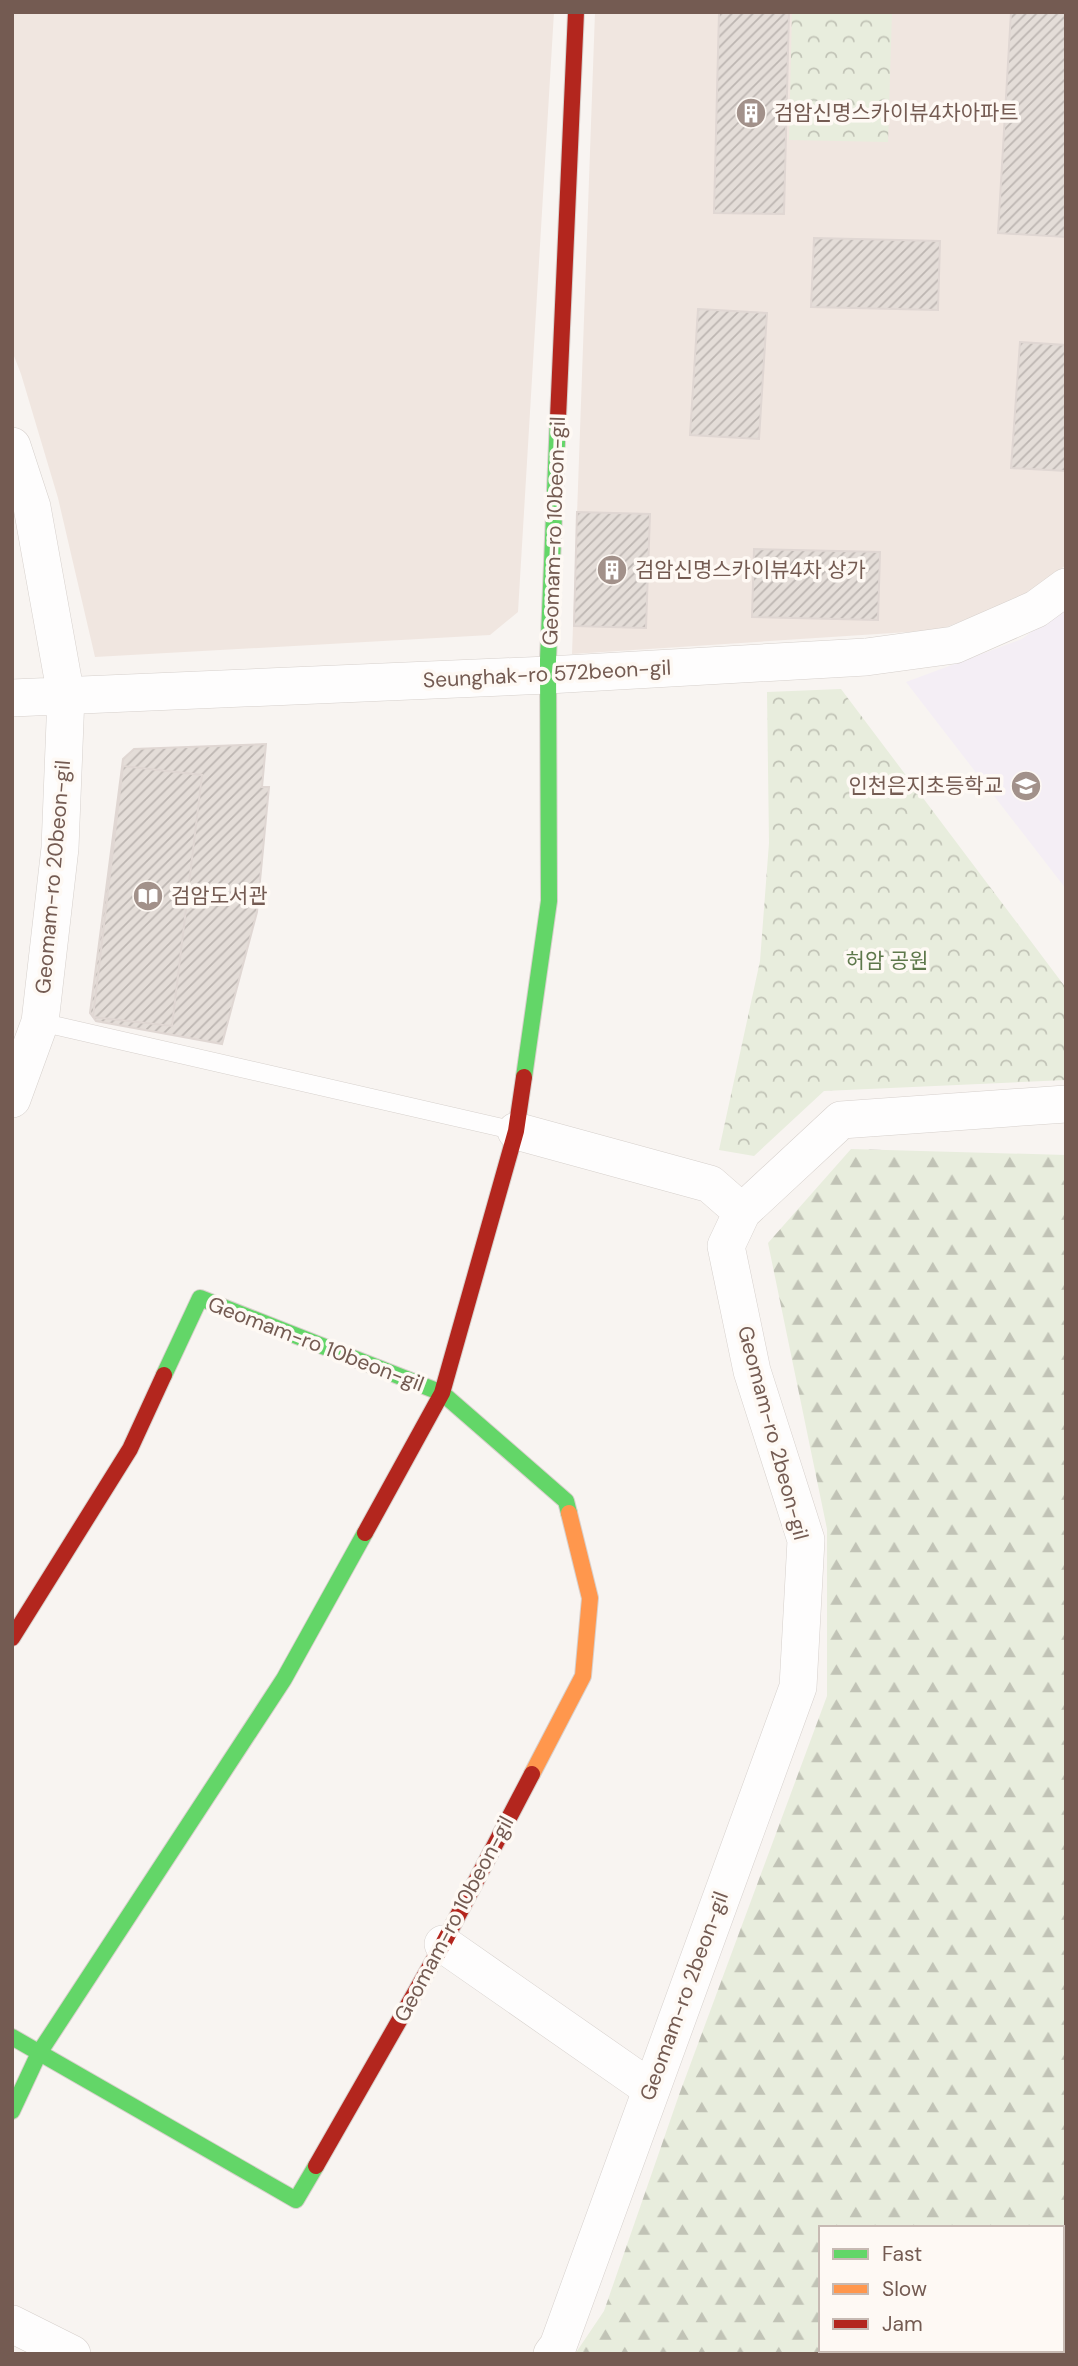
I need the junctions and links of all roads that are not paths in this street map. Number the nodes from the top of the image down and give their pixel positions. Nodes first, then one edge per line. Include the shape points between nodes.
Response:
1 (576, 12) edge
2 (12, 446) edge
3 (1066, 587) edge
4 (548, 675) junction
5 (66, 696) junction
6 (12, 698) edge
7 (40, 1022) junction
8 (12, 1099) edge
9 (1066, 1104) edge
10 (516, 1132) junction
11 (742, 1212) junction
12 (442, 1393) junction
13 (13, 1635) edge
14 (443, 1944) junction
15 (12, 2037) edge
16 (39, 2053) junction
17 (651, 2089) junction
18 (12, 2111) edge
19 (12, 2324) edge
20 (72, 2354) edge
21 (552, 2354) edge

1 - 4 street, Geomam-ro 10beon-gil
2 - 5 street, Geomam-ro 20beon-gil via 32,507
3 - 4 street, Seunghak-ro 572beon-gil via 1036,609 954,645 866,657
4 - 5 street, Seunghak-ro 572beon-gil
4 - 10 street, Geomam-ro 10beon-gil via 549,901
5 - 6 street, Seunghak-ro 572beon-gil
5 - 7 street, Geomam-ro 20beon-gil via 60,848
7 - 8 street, Geomam-ro 20beon-gil
7 - 10 lane
9 - 11 street, Geomam-ro 2beon-gil via 841,1120
10 - 11 street via 710,1184
10 - 12 street, Geomam-ro 10beon-gil
11 - 17 street, Geomam-ro 2beon-gil via 726,1246 752,1371 806,1540 798,1687
12 - 13 street, Geomam-ro 10beon-gil via 200,1298 130,1449
12 - 14 street, Geomam-ro 10beon-gil via 566,1501 590,1598 583,1676
12 - 16 street, Geomam-ro 10beon-gil via 284,1679
14 - 16 street, Geomam-ro 10beon-gil via 296,2200
14 - 17 street
15 - 16 street, Geomam-ro 10beon-gil
16 - 18 street, Geomam-ro 10beon-gil
17 - 21 street, Geomam-ro 2beon-gil
19 - 20 street

